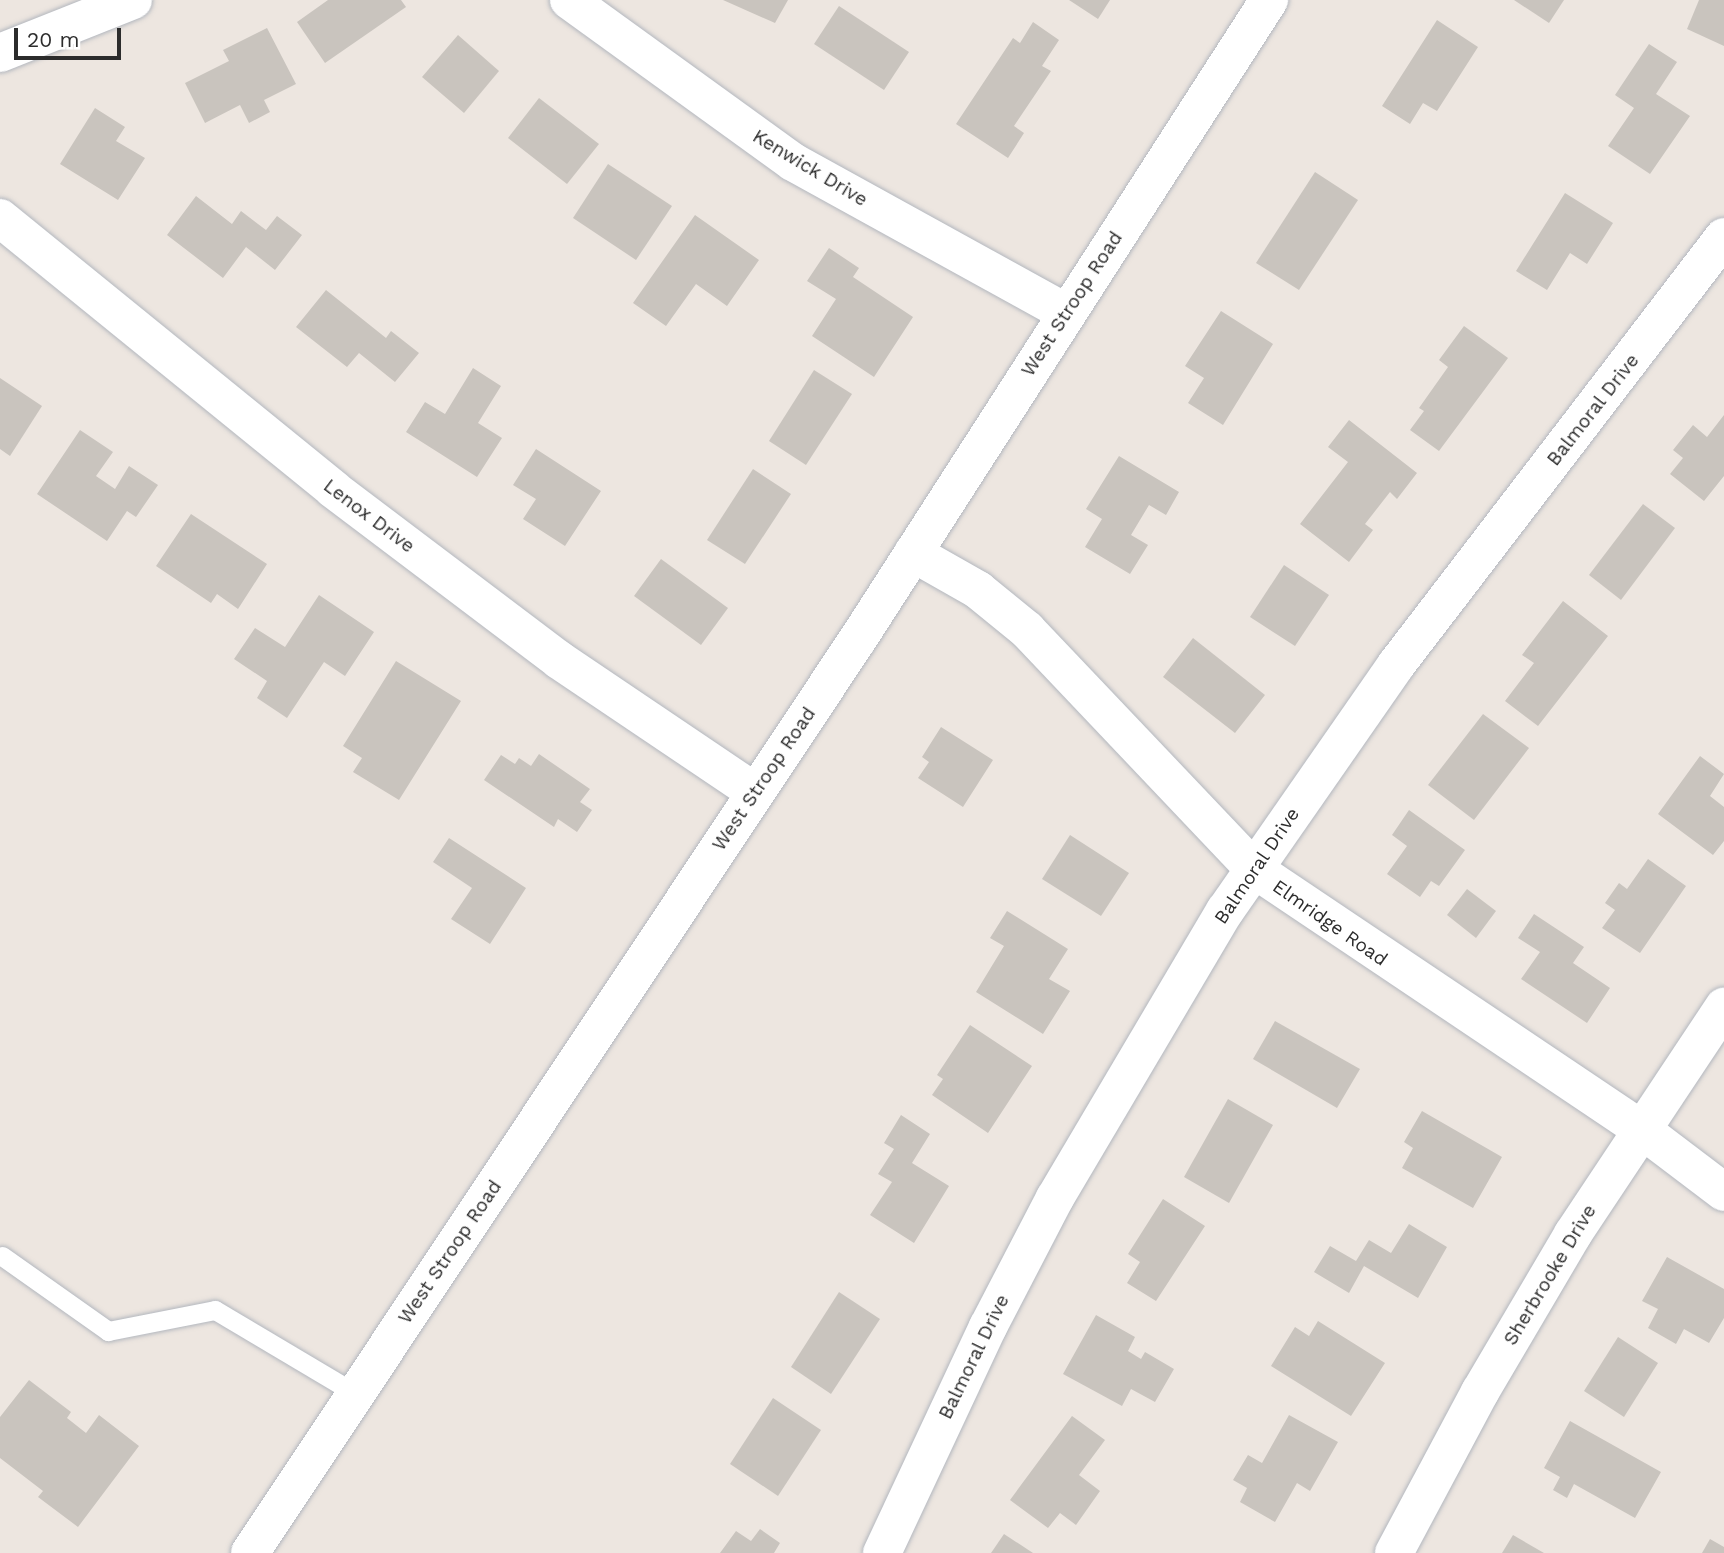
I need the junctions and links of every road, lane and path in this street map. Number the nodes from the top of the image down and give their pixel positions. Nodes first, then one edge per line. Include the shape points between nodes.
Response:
1 (133, 0) edge
2 (569, 0) edge
3 (1269, 0) edge
4 (0, 53) edge
5 (0, 218) edge
6 (1724, 237) edge
7 (1066, 313) junction
8 (913, 553) junction
9 (755, 792) junction
10 (1254, 869) junction
11 (1724, 1007) edge
12 (1641, 1129) junction
13 (1724, 1192) edge
14 (2, 1256) edge
15 (355, 1394) junction
16 (250, 1553) edge
17 (882, 1553) edge
18 (1394, 1553) edge

1 - 4 street
2 - 7 street, Kenwick Drive via 793,162
3 - 7 street, West Stroop Road
5 - 9 street, Lenox Drive via 333,489 559,660
6 - 10 street, Balmoral Drive via 1396,665
7 - 8 street, West Stroop Road
8 - 9 street, West Stroop Road
8 - 10 street, Elmridge Road via 978,590 1027,630
9 - 15 street, West Stroop Road
10 - 12 street, Elmridge Road
10 - 17 street, Balmoral Drive via 1161,1014 1055,1198 988,1327
11 - 12 street, Sherbrooke Drive
12 - 13 street, Elmridge Road
12 - 18 street, Sherbrooke Drive via 1480,1392
14 - 15 lane via 108,1331 215,1310
15 - 16 street, West Stroop Road

